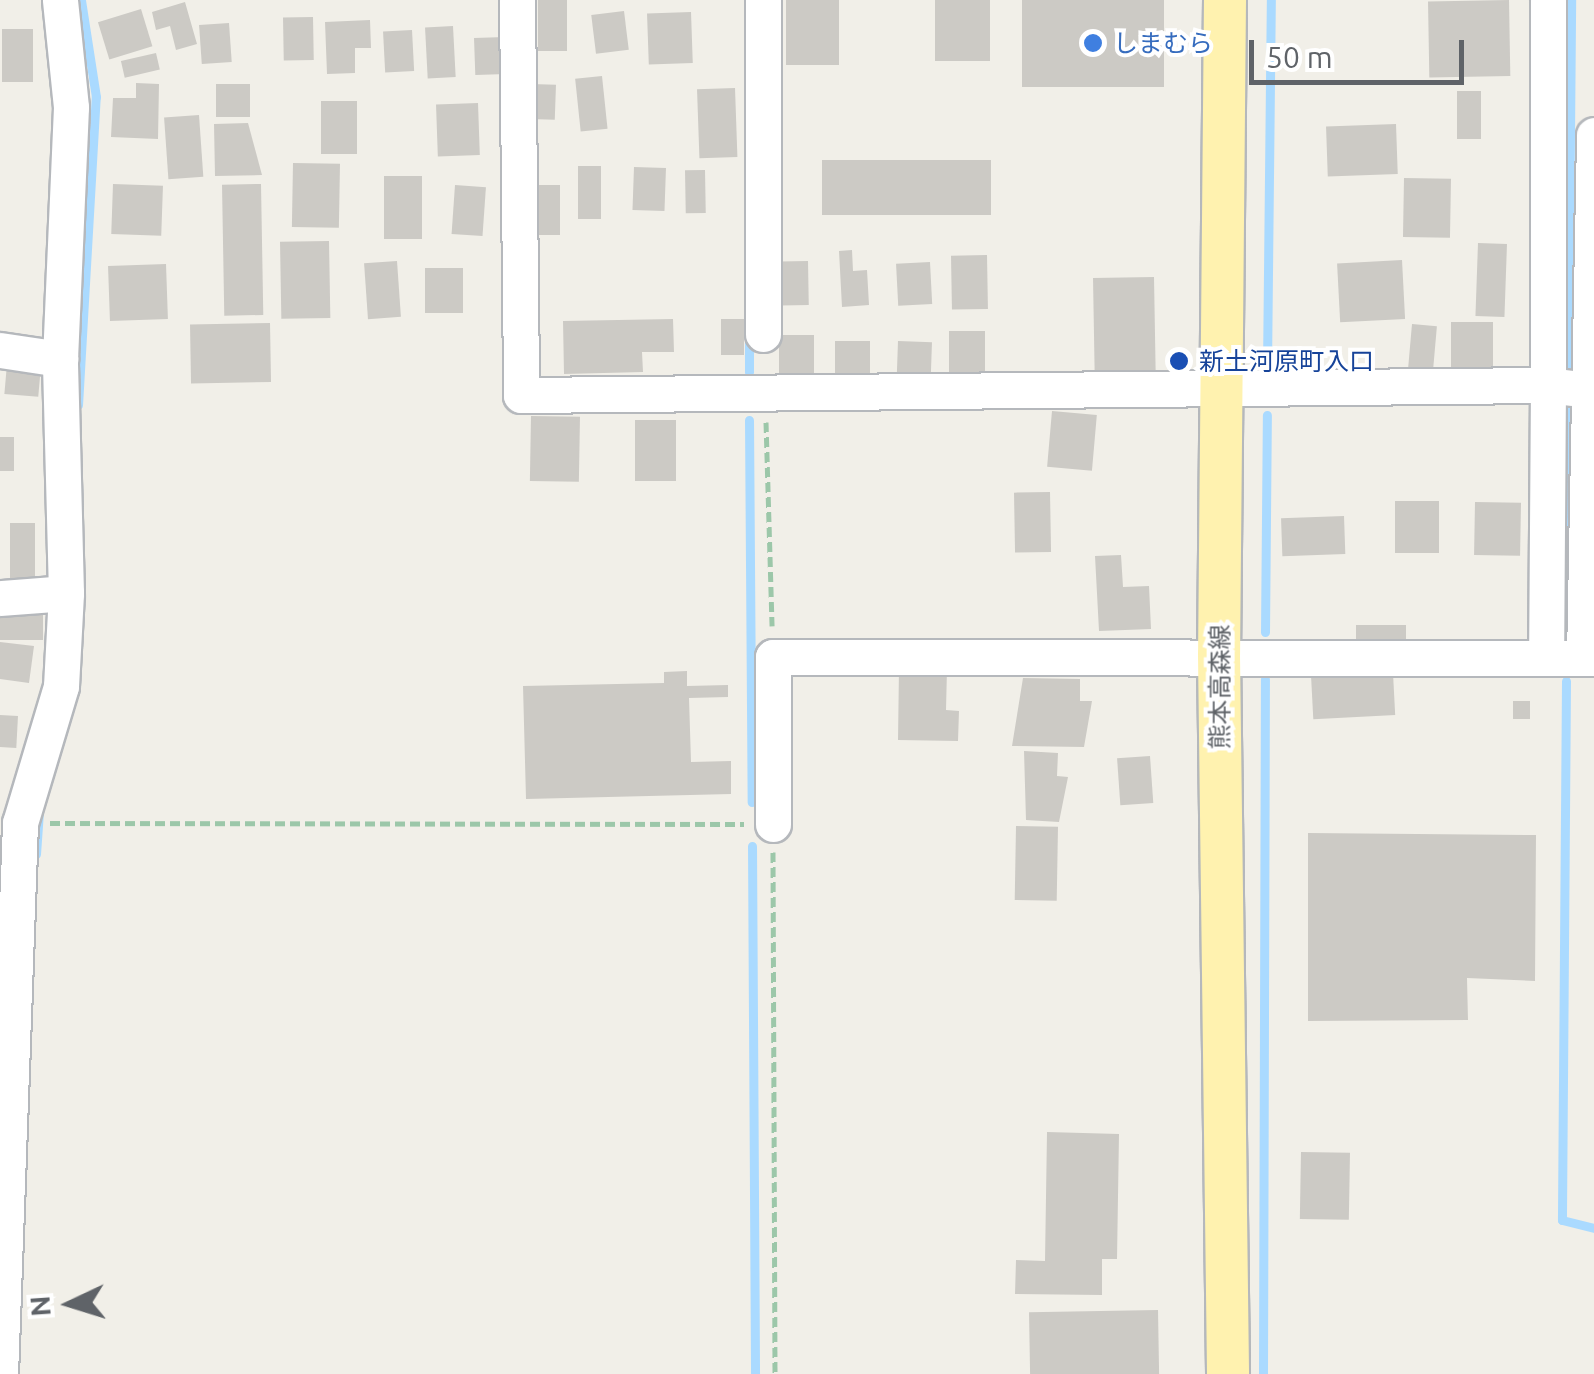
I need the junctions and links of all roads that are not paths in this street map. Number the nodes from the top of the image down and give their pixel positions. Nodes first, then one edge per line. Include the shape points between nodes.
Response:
1 (60, 0) edge
2 (517, 0) edge
3 (763, 0) edge
4 (1225, 0) edge
5 (1548, 0) edge
6 (1594, 135) edge
7 (763, 334) dead end
8 (0, 350) edge
9 (60, 359) junction
10 (1548, 385) junction
11 (1590, 389) edge
12 (1222, 393) junction
13 (66, 592) junction
14 (0, 598) edge
15 (1219, 655) junction
16 (1546, 657) junction
17 (1589, 658) edge
18 (10, 822) edge
19 (773, 824) road end
20 (3, 1242) edge
21 (0, 1374) edge
22 (1228, 1374) edge

1 - 9 street via 71,107
2 - 12 street via 521,394
3 - 7 street
4 - 12 main road, 熊本高森線
5 - 10 street
6 - 11 street
8 - 9 street
9 - 13 street
10 - 11 street
10 - 12 street
10 - 16 street
11 - 17 street
12 - 15 main road, 熊本高森線
13 - 14 street
13 - 18 street via 61,686
15 - 16 street
15 - 19 street via 774,657
15 - 22 main road, 熊本高森線
16 - 17 street
18 - 20 street
20 - 21 street

